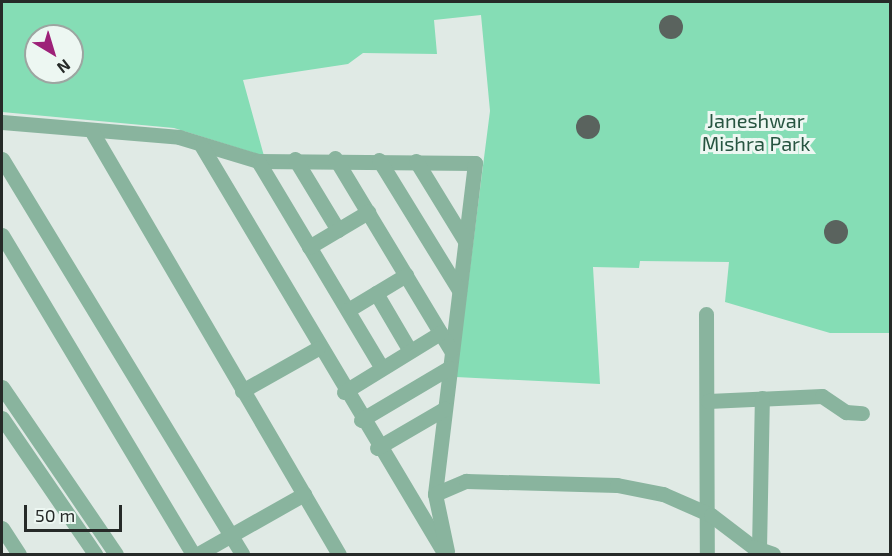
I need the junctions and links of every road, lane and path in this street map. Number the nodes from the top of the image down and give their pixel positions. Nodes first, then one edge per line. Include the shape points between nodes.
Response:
1 (2, 122) edge
2 (91, 130) junction
3 (201, 145) junction
4 (335, 158) junction
5 (2, 159) edge
6 (295, 159) junction
7 (379, 160) junction
8 (258, 161) junction
9 (416, 161) junction
10 (368, 212) junction
11 (338, 230) junction
12 (2, 235) edge
13 (465, 241) junction
14 (309, 247) junction
15 (406, 275) junction
16 (459, 290) junction
17 (376, 293) junction
18 (348, 310) junction
19 (706, 314) dead end
20 (440, 333) junction
21 (318, 348) junction
22 (451, 350) junction
23 (411, 351) junction
24 (382, 368) junction
25 (449, 368) junction
26 (2, 387) edge
27 (242, 391) junction
28 (344, 392) junction
29 (762, 398) junction
30 (708, 401) junction
31 (444, 409) junction
32 (862, 413) dead end
33 (2, 418) edge
34 (361, 420) junction
35 (377, 448) junction
36 (303, 494) junction
37 (435, 494) junction
38 (711, 515) junction
39 (2, 528) edge
40 (230, 536) junction
41 (766, 552) edge
42 (92, 553) edge
43 (20, 555) edge
44 (116, 555) edge
45 (193, 555) edge
46 (198, 555) edge
47 (242, 555) edge
48 (339, 555) edge
49 (447, 555) edge
50 (707, 555) edge

1 - 2 street
2 - 3 street via 179,137
2 - 27 street
3 - 8 street
3 - 21 street
4 - 6 street
4 - 7 street
4 - 10 street
5 - 40 street
6 - 8 street
6 - 11 street
7 - 9 street
7 - 16 street
8 - 14 street
9 - 13 street
9 - 13 street via 475,163
10 - 11 street
10 - 15 street
11 - 14 street
12 - 45 street
13 - 16 street
14 - 18 street
15 - 17 street
15 - 20 street
16 - 22 street
17 - 18 street
17 - 23 street
18 - 24 street
19 - 30 street
20 - 22 street
20 - 23 street
21 - 27 street
21 - 28 street
22 - 25 street
23 - 24 street
24 - 28 street
25 - 31 street
25 - 34 street
26 - 44 street
27 - 36 street
28 - 34 street
29 - 30 street
29 - 32 street via 822,396 846,412
29 - 41 street
30 - 38 street
31 - 35 street
31 - 37 street
33 - 42 street
34 - 35 street
35 - 49 street
36 - 40 street
36 - 48 street
37 - 38 street via 466,481 617,485 663,494
37 - 49 street
38 - 41 street
38 - 50 street
39 - 43 street
40 - 46 street
40 - 47 street

